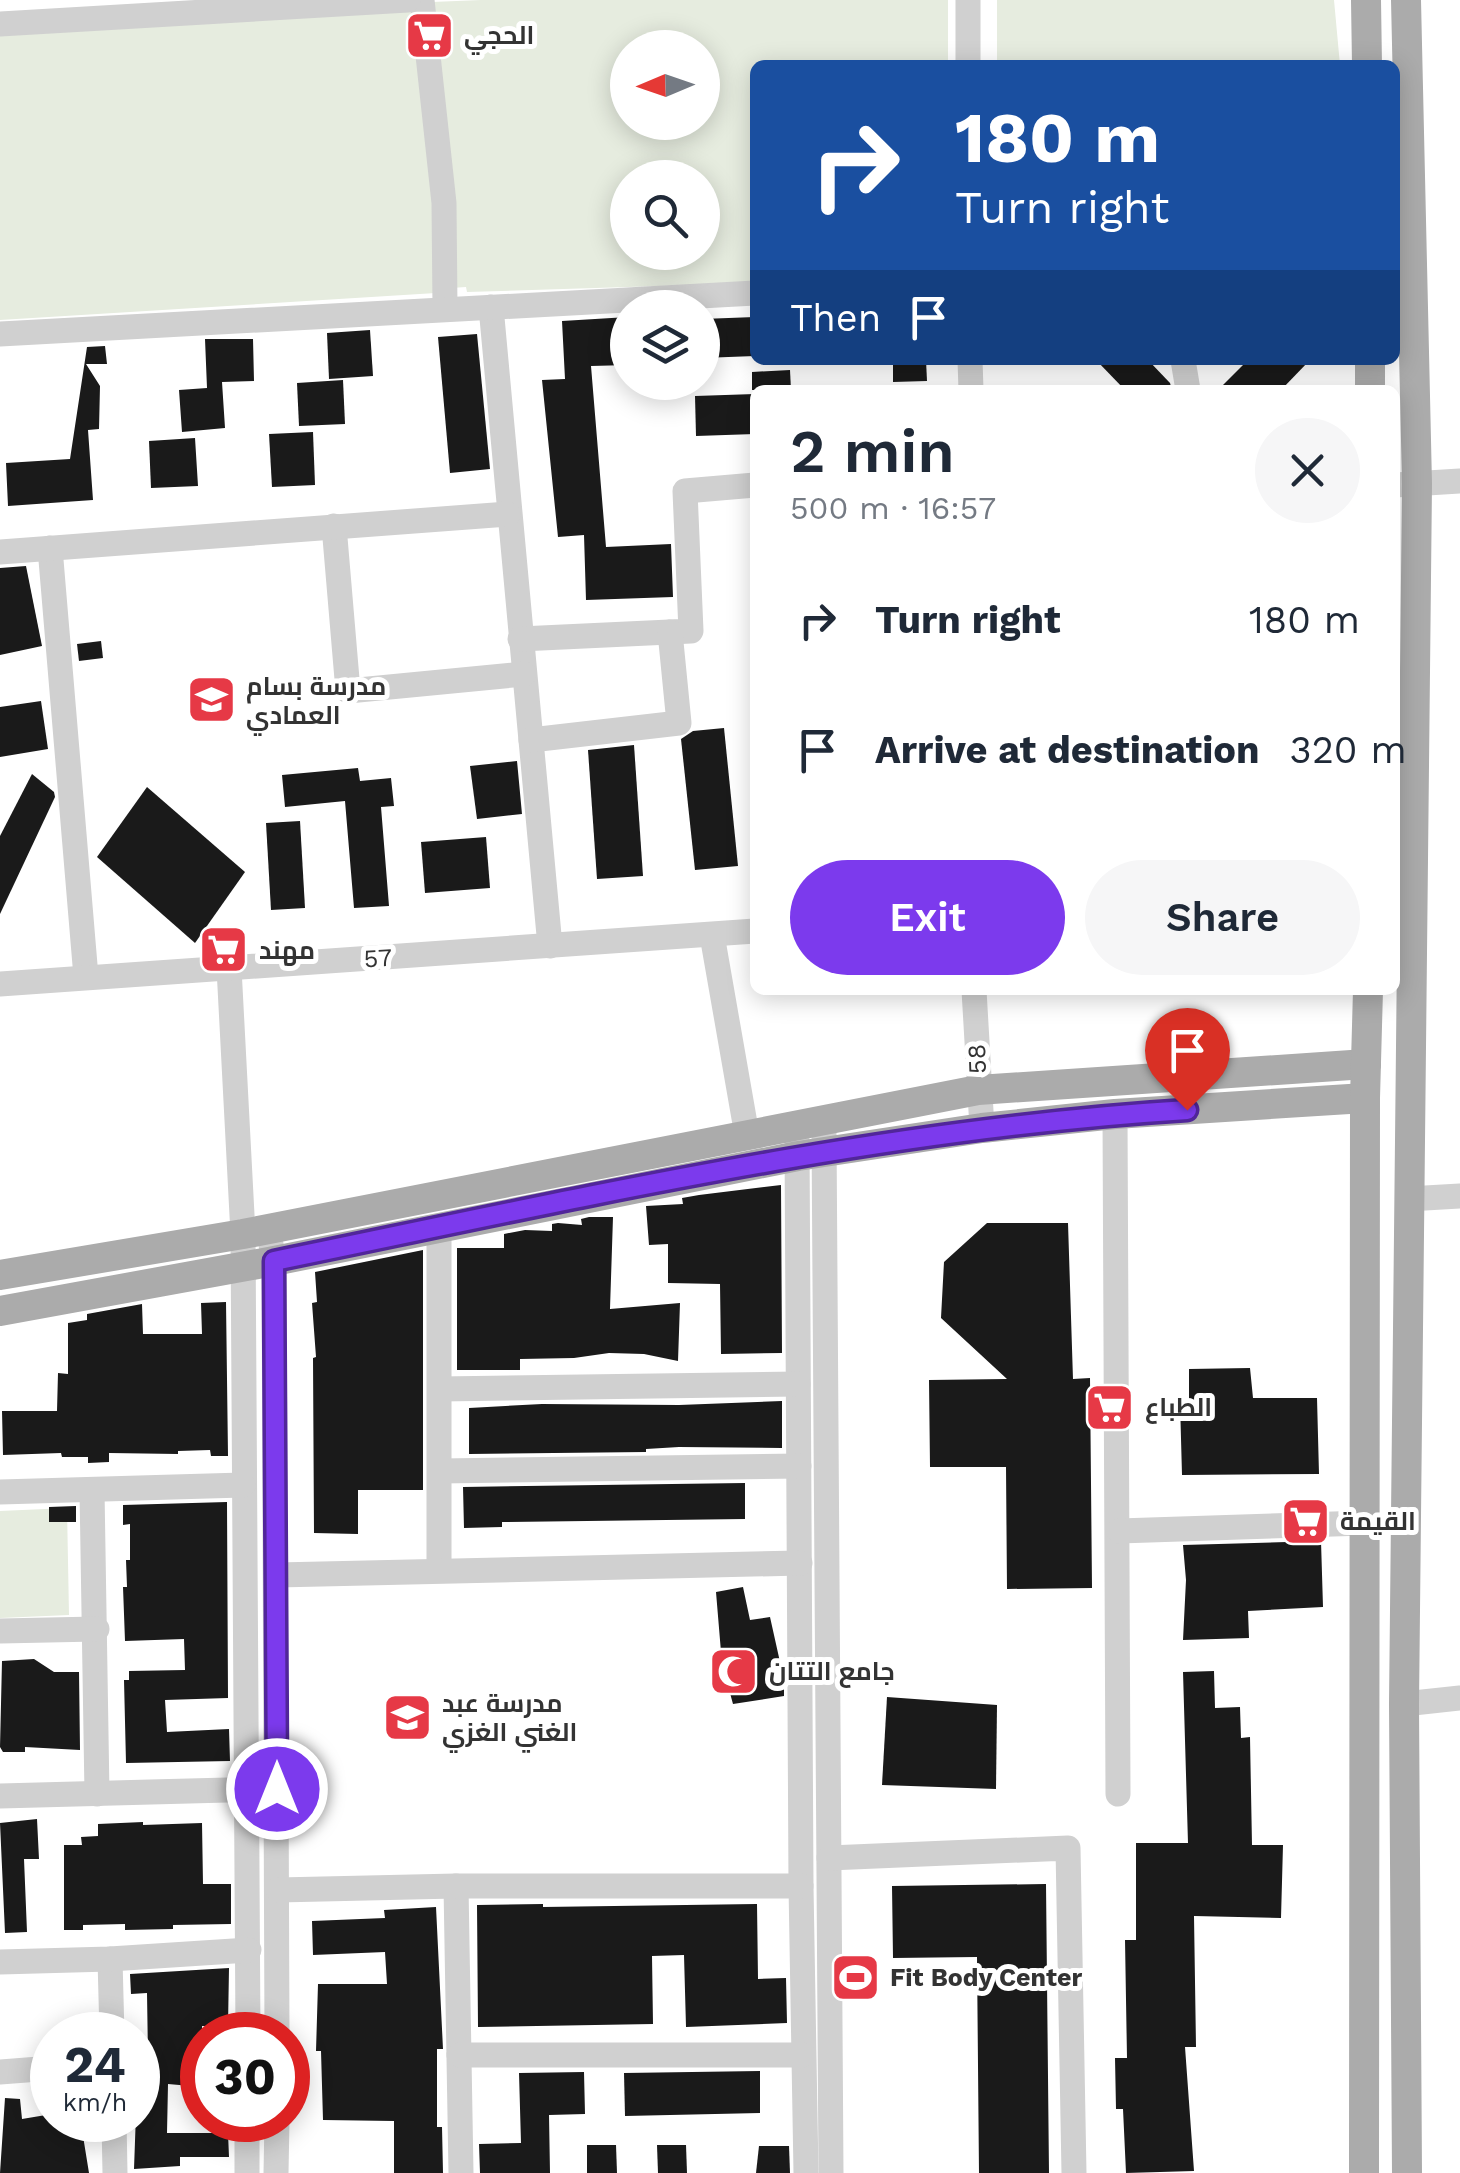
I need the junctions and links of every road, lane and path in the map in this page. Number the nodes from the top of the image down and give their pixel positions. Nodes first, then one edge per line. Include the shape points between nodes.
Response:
1 (408, 0) edge
2 (422, 0) edge
3 (968, 0) edge
4 (1366, 0) edge
5 (1406, 0) edge
6 (0, 24) edge
7 (968, 60) edge
8 (1367, 60) edge
9 (750, 294) edge
10 (491, 307) junction
11 (445, 308) junction
12 (0, 334) edge
13 (1460, 481) edge
14 (750, 485) edge
15 (1406, 485) edge
16 (508, 514) junction
17 (334, 526) junction
18 (50, 548) junction
19 (0, 552) edge
20 (670, 632) junction
21 (520, 639) junction
22 (524, 674) junction
23 (530, 740) junction
24 (750, 931) edge
25 (712, 935) junction
26 (550, 946) junction
27 (229, 968) junction
28 (86, 977) junction
29 (0, 984) edge
30 (974, 995) edge
31 (1368, 995) edge
32 (1366, 1064) junction
33 (978, 1090) junction
34 (1365, 1098) junction
35 (1116, 1114) junction
36 (810, 1123) junction
37 (982, 1128) junction
38 (748, 1135) junction
39 (811, 1155) junction
40 (1460, 1196) edge
41 (1408, 1200) junction
42 (440, 1227) junction
43 (255, 1231) junction
44 (274, 1261) junction
45 (243, 1267) junction
46 (0, 1276) edge
47 (0, 1312) edge
48 (798, 1384) junction
49 (440, 1390) junction
50 (799, 1466) junction
51 (441, 1471) junction
52 (243, 1486) junction
53 (92, 1490) junction
54 (0, 1492) edge
55 (1365, 1523) junction
56 (1119, 1531) junction
57 (800, 1563) junction
58 (439, 1570) junction
59 (278, 1574) junction
60 (97, 1629) junction
61 (0, 1631) edge
62 (1460, 1698) edge
63 (1404, 1704) junction
64 (248, 1789) junction
65 (277, 1789) junction
66 (97, 1794) junction
67 (1118, 1794) dead end
68 (0, 1796) edge
69 (829, 1858) junction
70 (456, 1886) junction
71 (801, 1886) junction
72 (278, 1890) junction
73 (249, 1950) junction
74 (110, 1960) junction
75 (0, 1962) edge
76 (111, 2012) edge
77 (248, 2012) edge
78 (277, 2012) edge
79 (458, 2055) junction
80 (803, 2055) junction
81 (30, 2070) edge
82 (0, 2072) edge
83 (114, 2142) edge
84 (248, 2142) edge
85 (276, 2142) edge
86 (115, 2173) edge
87 (247, 2173) edge
88 (276, 2173) edge
89 (461, 2173) edge
90 (806, 2173) edge
91 (831, 2173) edge
92 (1074, 2173) edge
93 (1364, 2173) edge
94 (1406, 2173) edge

1 - 6 street
2 - 11 street via 444,204
3 - 7 street
4 - 8 main road
5 - 15 main road
9 - 10 street
10 - 11 street
10 - 16 street
11 - 12 street
13 - 15 street
14 - 20 street via 685,491 690,631
15 - 41 main road
16 - 17 street
16 - 21 street
17 - 18 street
17 - 22 street via 348,690
18 - 19 street
18 - 28 street
20 - 21 street
20 - 23 street via 679,723
21 - 22 street
22 - 23 street
23 - 26 street
24 - 25 street, 57
25 - 26 street, 57
25 - 38 street
26 - 27 street, 57
27 - 28 street, 57
27 - 43 street
28 - 29 street, 57
30 - 33 street, 58
31 - 32 main road
32 - 33 main road
32 - 34 main road
33 - 36 main road
33 - 37 street, 58
34 - 35 main road
34 - 55 main road
35 - 37 main road
35 - 56 street
36 - 38 main road
36 - 39 street
37 - 39 main road
38 - 43 main road
39 - 42 main road
39 - 48 street
39 - 69 street
40 - 41 street
41 - 63 main road
42 - 44 main road
42 - 49 street
43 - 44 street
43 - 45 street
43 - 46 main road
44 - 45 main road
44 - 59 street
45 - 47 main road
45 - 52 street
48 - 49 street
48 - 50 street
49 - 51 street
50 - 51 street
50 - 57 street
51 - 58 street
52 - 53 street
52 - 64 street
53 - 54 street
53 - 60 street
55 - 56 street
55 - 93 main road
56 - 67 street
57 - 58 street
57 - 71 street
58 - 59 street
59 - 65 street
60 - 61 street
60 - 66 street
62 - 63 street
63 - 94 main road
64 - 65 street
64 - 66 street
64 - 73 street
65 - 72 street
66 - 68 street
69 - 91 street
69 - 92 street via 1068,1848
70 - 71 street
70 - 72 street
70 - 79 street
71 - 80 street
72 - 78 street
73 - 74 street
73 - 77 street
74 - 75 street
74 - 76 street
79 - 80 street
79 - 89 street
80 - 90 street
81 - 82 street
83 - 86 street
84 - 87 street
85 - 88 street

